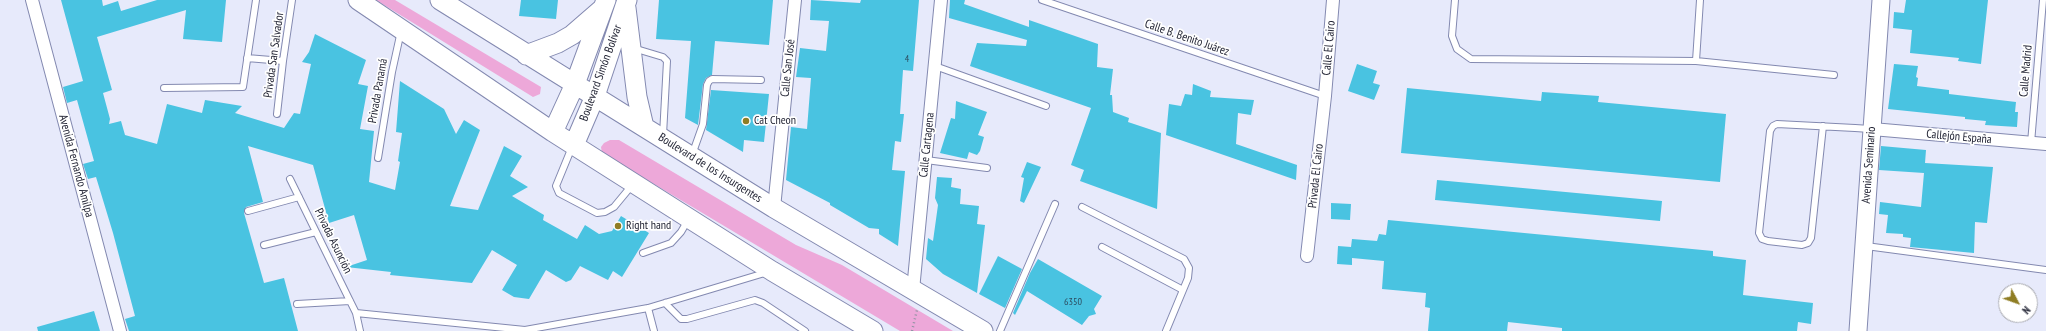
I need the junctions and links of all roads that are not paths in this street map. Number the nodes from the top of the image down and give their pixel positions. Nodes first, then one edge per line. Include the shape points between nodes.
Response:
1 (32, 0) edge
2 (256, 0) edge
3 (292, 0) edge
4 (358, 0) edge
5 (440, 0) edge
6 (795, 0) edge
7 (942, 0) edge
8 (1042, 0) edge
9 (1333, 0) edge
10 (1455, 0) edge
11 (1700, 0) edge
12 (1881, 0) edge
13 (2042, 0) edge
14 (626, 2) edge
15 (605, 3) edge
16 (401, 29) junction
17 (632, 47) junction
18 (526, 54) junction
19 (247, 58) junction
20 (283, 61) junction
21 (1696, 61) junction
22 (935, 66) junction
23 (1834, 75) dead end
24 (761, 80) dead end
25 (575, 84) junction
26 (164, 88) dead end
27 (595, 96) junction
28 (1325, 96) junction
29 (1046, 106) dead end
30 (277, 114) dead end
31 (1823, 126) junction
32 (644, 127) junction
33 (1872, 129) junction
34 (553, 132) junction
35 (663, 139) junction
36 (2031, 143) junction
37 (2046, 144) edge
38 (574, 145) junction
39 (692, 157) junction
40 (378, 158) dead end
41 (926, 160) junction
42 (988, 168) dead end
43 (290, 179) dead end
44 (634, 183) junction
45 (299, 197) junction
46 (1054, 204) dead end
47 (1082, 207) dead end
48 (774, 208) junction
49 (248, 211) dead end
50 (689, 218) junction
51 (316, 232) junction
52 (264, 245) dead end
53 (1864, 246) junction
54 (1102, 247) dead end
55 (643, 253) dead end
56 (1307, 256) dead end
57 (2046, 270) edge
58 (772, 271) junction
59 (913, 290) junction
60 (1183, 290) junction
61 (350, 301) junction
62 (665, 303) junction
63 (297, 304) dead end
64 (648, 308) junction
65 (356, 313) junction
66 (120, 331) edge
67 (360, 331) edge
68 (526, 331) edge
69 (654, 331) edge
70 (805, 331) edge
71 (873, 331) edge
72 (983, 331) edge
73 (1000, 331) edge
74 (1166, 331) edge
75 (1858, 331) edge

1 - 66 street, Avenida Fernando Amilpa
2 - 19 lane
3 - 20 lane, Privada San Salvador
4 - 16 main road
5 - 18 main road, Boulevard de los Insurgentes
6 - 48 street, Calle San José
7 - 22 street, Calle Cartagena
8 - 28 lane, Calle B. Benito Juárez
9 - 28 street, Calle El Cairo
10 - 21 lane via 1452,36 1457,49 1471,59
11 - 21 lane
12 - 33 street, Avenida Seminario
13 - 36 lane, Calle Madrid
14 - 17 main road
14 - 27 main road, Boulevard Simón Bolívar
15 - 18 main road via 572,35 558,43
15 - 25 main road, Boulevard Simón Bolívar
16 - 34 main road
16 - 40 lane, Privada Panamá
17 - 32 main road via 637,97
17 - 35 lane via 663,57 667,61
18 - 25 main road, Boulevard de los Insurgentes
19 - 20 lane
19 - 26 lane via 243,87
20 - 30 lane, Privada San Salvador
21 - 23 lane
22 - 29 lane
22 - 41 street, Calle Cartagena
24 - 39 lane via 712,78 709,81 706,85 703,124
25 - 27 main road, Boulevard de los Insurgentes
25 - 34 main road, Boulevard Simón Bolívar
27 - 32 main road, Boulevard de los Insurgentes
27 - 38 main road, Boulevard Simón Bolívar
28 - 56 street, Privada El Cairo
31 - 31 lane via 1777,124 1770,131 1758,233 1762,239 1802,245 1808,243 1811,238
31 - 33 lane
32 - 35 main road, Boulevard de los Insurgentes
33 - 36 street, Callejón España
33 - 53 street, Avenida Seminario
34 - 38 main road
35 - 39 main road, Boulevard de los Insurgentes
36 - 37 street, Callejón España
38 - 44 main road
38 - 44 lane via 556,186 559,193 597,213 605,212 614,207
39 - 48 main road, Boulevard de los Insurgentes
41 - 42 lane
41 - 59 street, Calle Cartagena
43 - 45 lane, Privada Asunción
44 - 50 main road
45 - 49 lane
45 - 51 lane, Privada Asunción
46 - 73 lane
47 - 60 lane via 1184,259 1189,268
48 - 59 main road, Boulevard de los Insurgentes
50 - 55 lane via 672,243
50 - 58 main road
51 - 52 lane
51 - 61 lane, Privada Asunción
53 - 57 lane
53 - 75 street, Avenida Seminario
54 - 60 lane
58 - 62 lane
58 - 71 main road
59 - 72 main road, Boulevard de los Insurgentes
60 - 74 lane
61 - 63 lane
61 - 65 lane, Privada Asunción
62 - 64 lane
62 - 70 lane via 681,319 687,320 755,300
64 - 68 lane
64 - 69 lane
65 - 67 lane, Privada Asunción
65 - 68 lane

